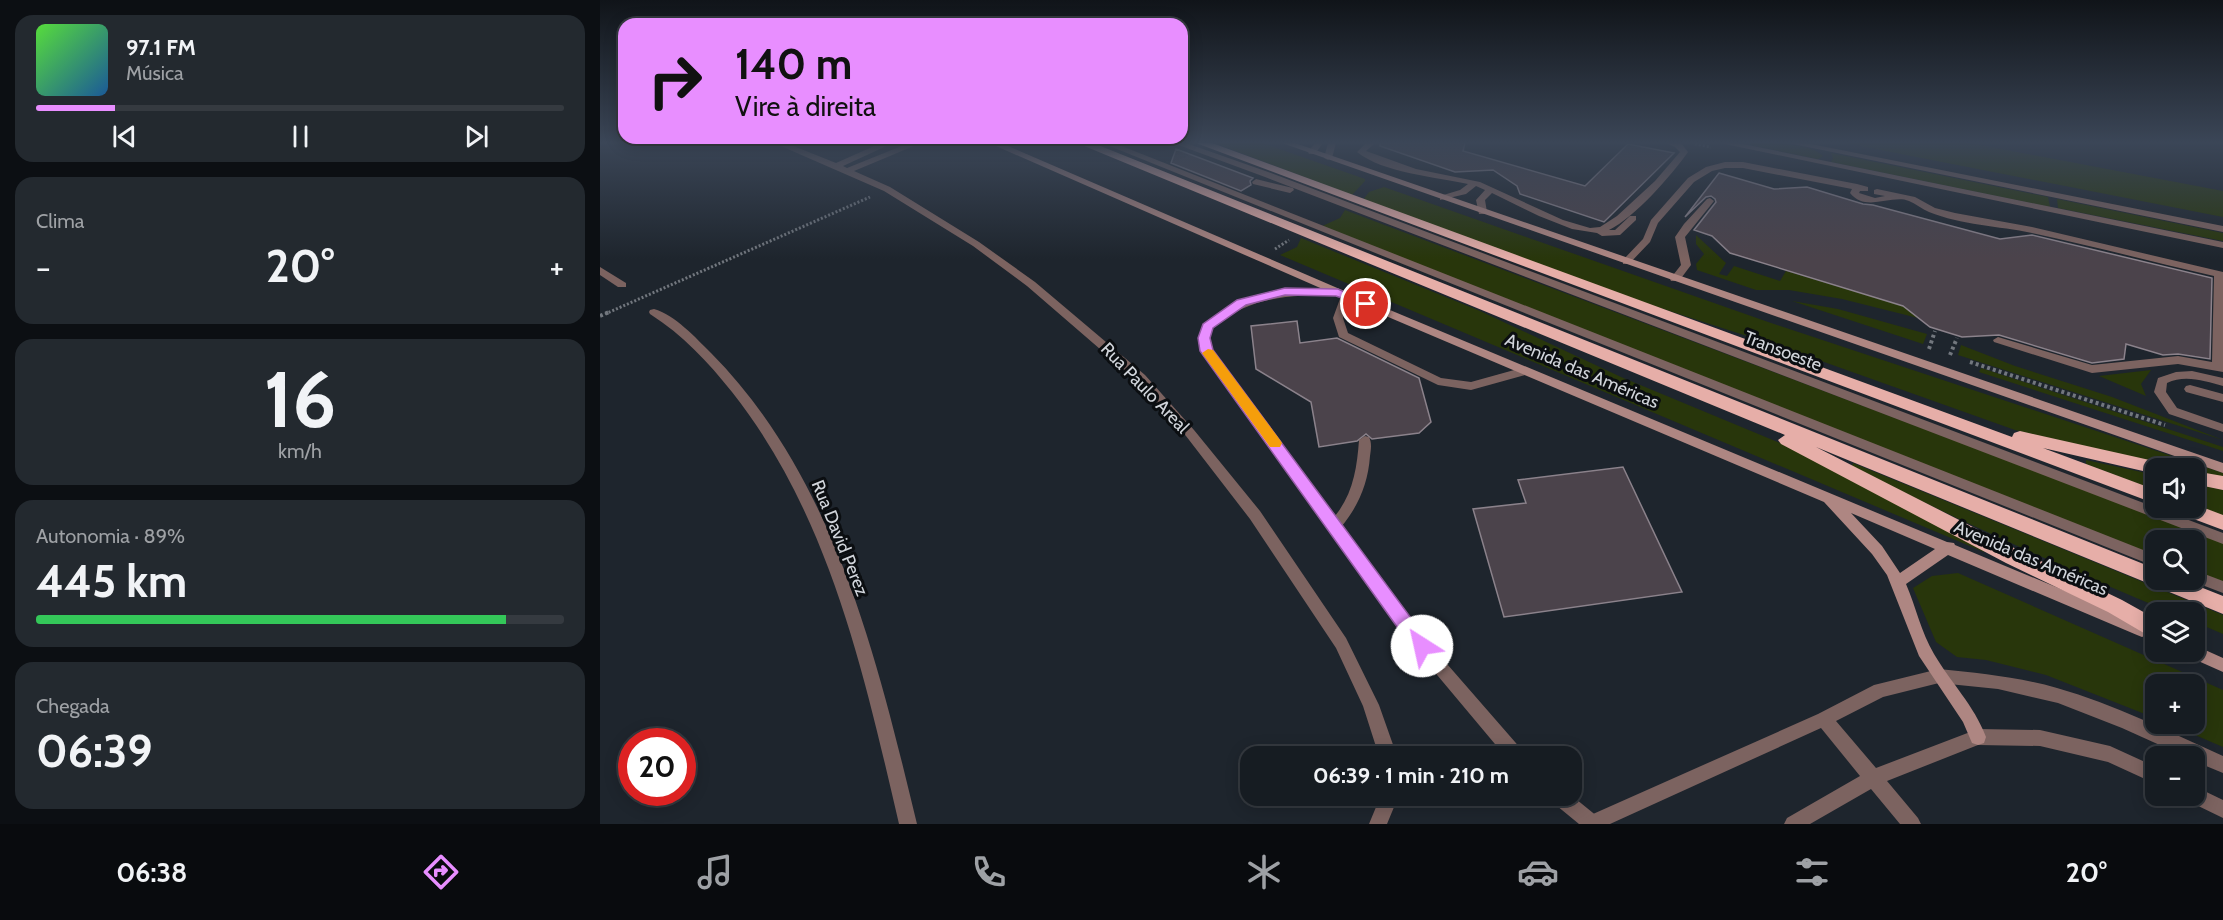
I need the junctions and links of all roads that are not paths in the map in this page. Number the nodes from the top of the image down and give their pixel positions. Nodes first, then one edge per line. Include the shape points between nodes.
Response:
1 (871, 181) edge
2 (1082, 181) edge
3 (1177, 181) edge
4 (1202, 181) edge
5 (1282, 181) edge
6 (1305, 181) edge
7 (1395, 181) edge
8 (1470, 181) edge
9 (1658, 181) edge
10 (1690, 181) edge
11 (1801, 181) edge
12 (1827, 181) edge
13 (1913, 181) edge
14 (1983, 181) edge
15 (1256, 182) dead end
16 (1475, 183) junction
17 (1809, 183) dead end
18 (1491, 189) junction
19 (1242, 190) dead end
20 (1878, 192) dead end
21 (1893, 195) junction
22 (1443, 198) junction
23 (1330, 199) junction
24 (1710, 201) dead end
25 (1273, 210) junction
26 (1482, 212) junction
27 (1633, 218) dead end
28 (2223, 229) edge
29 (1594, 231) junction
30 (2223, 245) edge
31 (1626, 262) junction
32 (600, 270) edge
33 (2221, 274) edge
34 (1675, 279) junction
35 (622, 285) road end
36 (1342, 294) junction
37 (654, 312) road end
38 (1998, 340) dead end
39 (2221, 367) edge
40 (1525, 371) junction
41 (2223, 382) edge
42 (2190, 389) dead end
43 (1700, 392) junction
44 (2223, 398) edge
45 (1956, 422) junction
46 (2223, 428) edge
47 (1365, 440) dead end
48 (2145, 465) edge
49 (2223, 468) edge
50 (2205, 479) edge
51 (2223, 483) edge
52 (2145, 493) edge
53 (1826, 497) junction
54 (2205, 516) edge
55 (2223, 523) edge
56 (1335, 525) junction
57 (2223, 539) edge
58 (1949, 547) junction
59 (2145, 557) edge
60 (2145, 573) edge
61 (2205, 580) edge
62 (1898, 582) junction
63 (2223, 587) edge
64 (2186, 590) edge
65 (2223, 605) edge
66 (2145, 624) edge
67 (2145, 631) edge
68 (2205, 657) edge
69 (2223, 665) edge
70 (1939, 676) junction
71 (1824, 719) junction
72 (1978, 737) junction
73 (1385, 746) edge
74 (1507, 746) edge
75 (2223, 765) edge
76 (2145, 771) edge
77 (1873, 778) junction
78 (2205, 800) edge
79 (1385, 806) edge
80 (1570, 806) edge
81 (2223, 809) edge
82 (1591, 823) edge
83 (908, 824) edge
84 (1378, 824) edge
85 (1793, 824) edge
86 (1912, 824) edge

1 - 73 street, Rua Paulo Areal via 976,244 1031,284 1142,378 1255,515 1341,643 1371,705
2 - 36 main road, Avenida das Américas
3 - 43 highway, Avenida das Américas
4 - 25 street
5 - 23 street, Transoeste
6 - 45 highway
7 - 22 main road
8 - 16 street
9 - 29 street via 1611,226
10 - 31 street
11 - 17 street
12 - 21 street via 1861,188 1854,193 1875,201 1885,201
13 - 30 street
14 - 28 street
15 - 23 street, Transoeste
16 - 18 street
16 - 22 street via 1463,192
18 - 26 street via 1480,200
18 - 29 street via 1532,210
19 - 25 street
20 - 21 street
21 - 33 street via 1954,216
22 - 26 main road
23 - 57 street, Transoeste
24 - 34 street via 1680,237 1686,265
25 - 59 street
26 - 31 main road
27 - 29 street via 1617,233
31 - 34 main road
32 - 35 street
33 - 39 street via 2217,339
34 - 49 main road
36 - 40 main road, Avenida das Américas
36 - 40 street via 1338,318 1342,336 1438,381 1471,386
36 - 56 street via 1285,292 1242,303 1207,326 1204,338 1206,351
37 - 83 street, Rua David Perez via 673,323 737,388 795,475 852,614 881,711
38 - 39 street via 2092,369 2178,360
40 - 53 main road, Avenida das Américas
41 - 46 street via 2173,376 2162,381 2160,392 2173,411
42 - 44 street
43 - 60 highway, Avenida das Américas
43 - 66 highway via 1727,413 1806,448
45 - 48 highway
45 - 52 highway
47 - 56 street via 1359,490
50 - 51 highway
53 - 58 main road, Avenida das Américas
53 - 62 main road via 1882,556
54 - 55 highway
56 - 74 street via 1422,646
58 - 62 main road
58 - 67 main road, Avenida das Américas
61 - 63 street
62 - 70 main road via 1921,646
64 - 65 highway, Avenida das Américas
68 - 69 main road
70 - 71 street via 1880,690
70 - 72 main road via 1968,712
70 - 75 street via 1998,682 2058,696
71 - 77 street
71 - 82 street
72 - 76 street via 2040,738 2110,754
72 - 77 street
77 - 85 street
77 - 86 street
78 - 81 street
79 - 84 street
80 - 82 street

